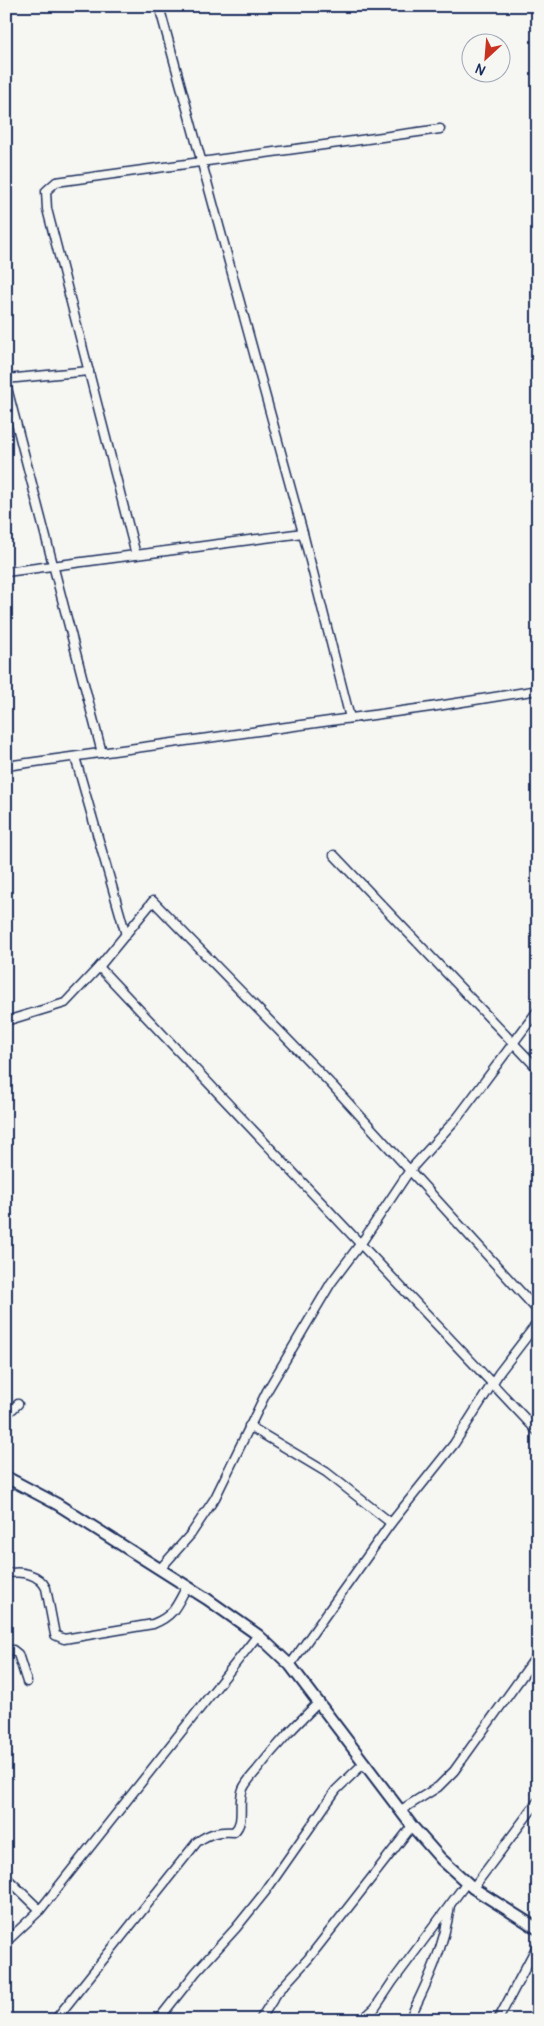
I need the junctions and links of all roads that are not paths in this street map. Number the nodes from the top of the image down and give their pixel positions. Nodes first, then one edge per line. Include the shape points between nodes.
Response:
1 (159, 6) edge
2 (440, 129) dead end
3 (202, 162) junction
4 (89, 370) junction
5 (6, 379) edge
6 (6, 384) edge
7 (303, 532) junction
8 (136, 555) junction
9 (53, 566) junction
10 (6, 572) edge
11 (538, 690) edge
12 (350, 718) junction
13 (102, 753) junction
14 (75, 757) junction
15 (6, 766) edge
16 (334, 855) dead end
17 (126, 934) junction
18 (99, 967) junction
19 (538, 1010) edge
20 (6, 1021) edge
21 (514, 1042) junction
22 (538, 1069) edge
23 (410, 1170) junction
24 (360, 1244) junction
25 (538, 1311) edge
26 (538, 1322) edge
27 (492, 1384) junction
28 (18, 1404) dead end
29 (6, 1415) edge
30 (249, 1426) junction
31 (538, 1432) edge
32 (6, 1477) edge
33 (391, 1523) junction
34 (160, 1569) junction
35 (6, 1574) edge
36 (187, 1586) junction
37 (258, 1635) junction
38 (6, 1651) edge
39 (538, 1654) edge
40 (290, 1665) junction
41 (26, 1682) dead end
42 (319, 1702) junction
43 (364, 1763) junction
44 (538, 1801) edge
45 (401, 1810) junction
46 (412, 1826) junction
47 (6, 1877) edge
48 (470, 1885) junction
49 (450, 1905) junction
50 (40, 1910) junction
51 (538, 1929) edge
52 (6, 1942) edge
53 (538, 1944) edge
54 (55, 2020) edge
55 (158, 2020) edge
56 (260, 2020) edge
57 (362, 2020) edge
58 (409, 2020) edge
59 (498, 2020) edge

1 - 3 street
2 - 3 street
3 - 4 street via 56,182 46,191 47,209
3 - 7 street
4 - 5 street
4 - 8 street
6 - 9 street
7 - 8 street
7 - 12 street
8 - 9 street
9 - 10 street
9 - 13 street
11 - 12 street
12 - 13 street
13 - 14 street
14 - 15 street
14 - 17 street
16 - 21 street
17 - 18 street
17 - 23 street via 153,901
18 - 20 street via 65,1003
18 - 24 street
19 - 21 street
21 - 22 street
21 - 23 street via 458,1117
23 - 24 street
23 - 25 street
24 - 27 street
24 - 30 street via 331,1283 266,1391
26 - 27 street
27 - 31 street
27 - 33 street via 454,1444
28 - 29 street
30 - 33 street via 326,1472
30 - 34 street via 216,1498 191,1534
32 - 34 street via 57,1504
33 - 40 street
34 - 36 street
35 - 36 street via 17,1571 43,1581 55,1635 64,1639 164,1620 174,1611
36 - 37 street
37 - 40 street
37 - 50 street
38 - 41 street via 13,1650 18,1654
39 - 45 street via 454,1771 438,1787
40 - 42 street
42 - 43 street
42 - 54 street via 279,1740 243,1788 239,1827 234,1832 209,1833 197,1842
43 - 45 street
43 - 55 street via 336,1790 265,1892
44 - 48 street
45 - 46 street
46 - 48 street
46 - 56 street via 308,1959 277,1993
47 - 50 street
48 - 49 street
48 - 51 street
49 - 57 street via 375,2008
49 - 58 street via 439,1954
50 - 52 street
53 - 59 street

